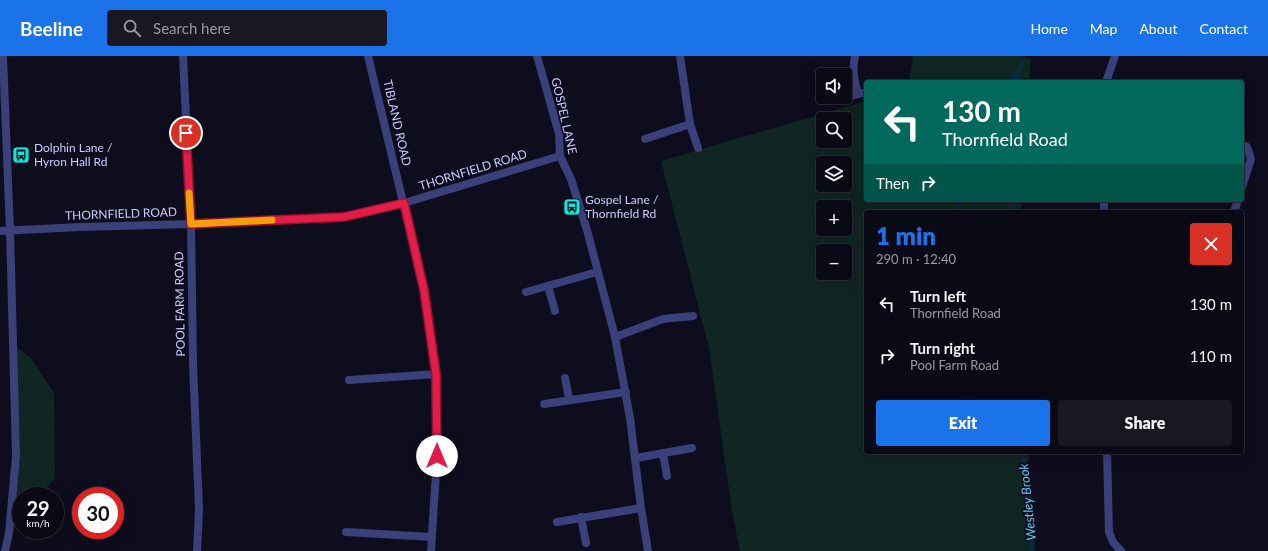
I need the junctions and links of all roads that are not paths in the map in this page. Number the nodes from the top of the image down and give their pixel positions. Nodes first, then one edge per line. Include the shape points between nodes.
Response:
1 (3, 56) edge
2 (183, 56) edge
3 (368, 56) edge
4 (537, 56) edge
5 (680, 56) edge
6 (855, 56) edge
7 (1115, 56) edge
8 (1107, 80) edge
9 (862, 92) edge
10 (852, 95) edge
11 (690, 124) junction
12 (645, 139) dead end
13 (1244, 146) edge
14 (698, 148) dead end
15 (560, 156) junction
16 (1244, 181) edge
17 (404, 203) junction
18 (191, 224) junction
19 (0, 230) edge
20 (10, 231) junction
21 (597, 272) junction
22 (548, 286) junction
23 (526, 292) dead end
24 (555, 311) dead end
25 (693, 316) dead end
26 (615, 337) junction
27 (436, 374) junction
28 (565, 378) dead end
29 (349, 380) dead end
30 (626, 392) junction
31 (569, 399) junction
32 (544, 404) dead end
33 (692, 448) dead end
34 (663, 454) junction
35 (1107, 454) edge
36 (636, 458) junction
37 (667, 476) dead end
38 (641, 508) junction
39 (581, 517) junction
40 (556, 522) dead end
41 (346, 532) dead end
42 (432, 537) junction
43 (586, 544) dead end
44 (5, 551) edge
45 (197, 551) edge
46 (432, 551) edge
47 (648, 551) edge
48 (1121, 551) edge

1 - 20 street
2 - 18 street, POOL FARM ROAD
3 - 17 street, TIBLAND ROAD
4 - 15 street, GOSPEL LANE via 559,134
5 - 11 street
6 - 9 street via 854,82
7 - 8 street
9 - 10 street
11 - 12 street
11 - 14 street
13 - 16 street via 1247,147 1251,159
15 - 17 street, THORNFIELD ROAD
15 - 21 street, GOSPEL LANE via 571,179
17 - 18 street, THORNFIELD ROAD via 344,217
17 - 27 street, TIBLAND ROAD via 424,290
18 - 20 street, THORNFIELD ROAD
18 - 45 street, POOL FARM ROAD via 199,510
19 - 20 street, THORNFIELD ROAD
20 - 44 street via 16,456
21 - 22 street
21 - 26 street, GOSPEL LANE
22 - 23 street
22 - 24 street
25 - 26 street via 663,319
26 - 30 street, GOSPEL LANE
27 - 29 street
27 - 42 street, TIBLAND ROAD via 437,456
28 - 31 street
30 - 31 street
30 - 36 street, GOSPEL LANE
31 - 32 street
33 - 34 street
34 - 36 street
34 - 37 street
35 - 48 street via 1109,532
36 - 38 street, GOSPEL LANE
38 - 39 street
38 - 47 street, GOSPEL LANE
39 - 40 street
39 - 43 street
41 - 42 street
42 - 46 street, TIBLAND ROAD

